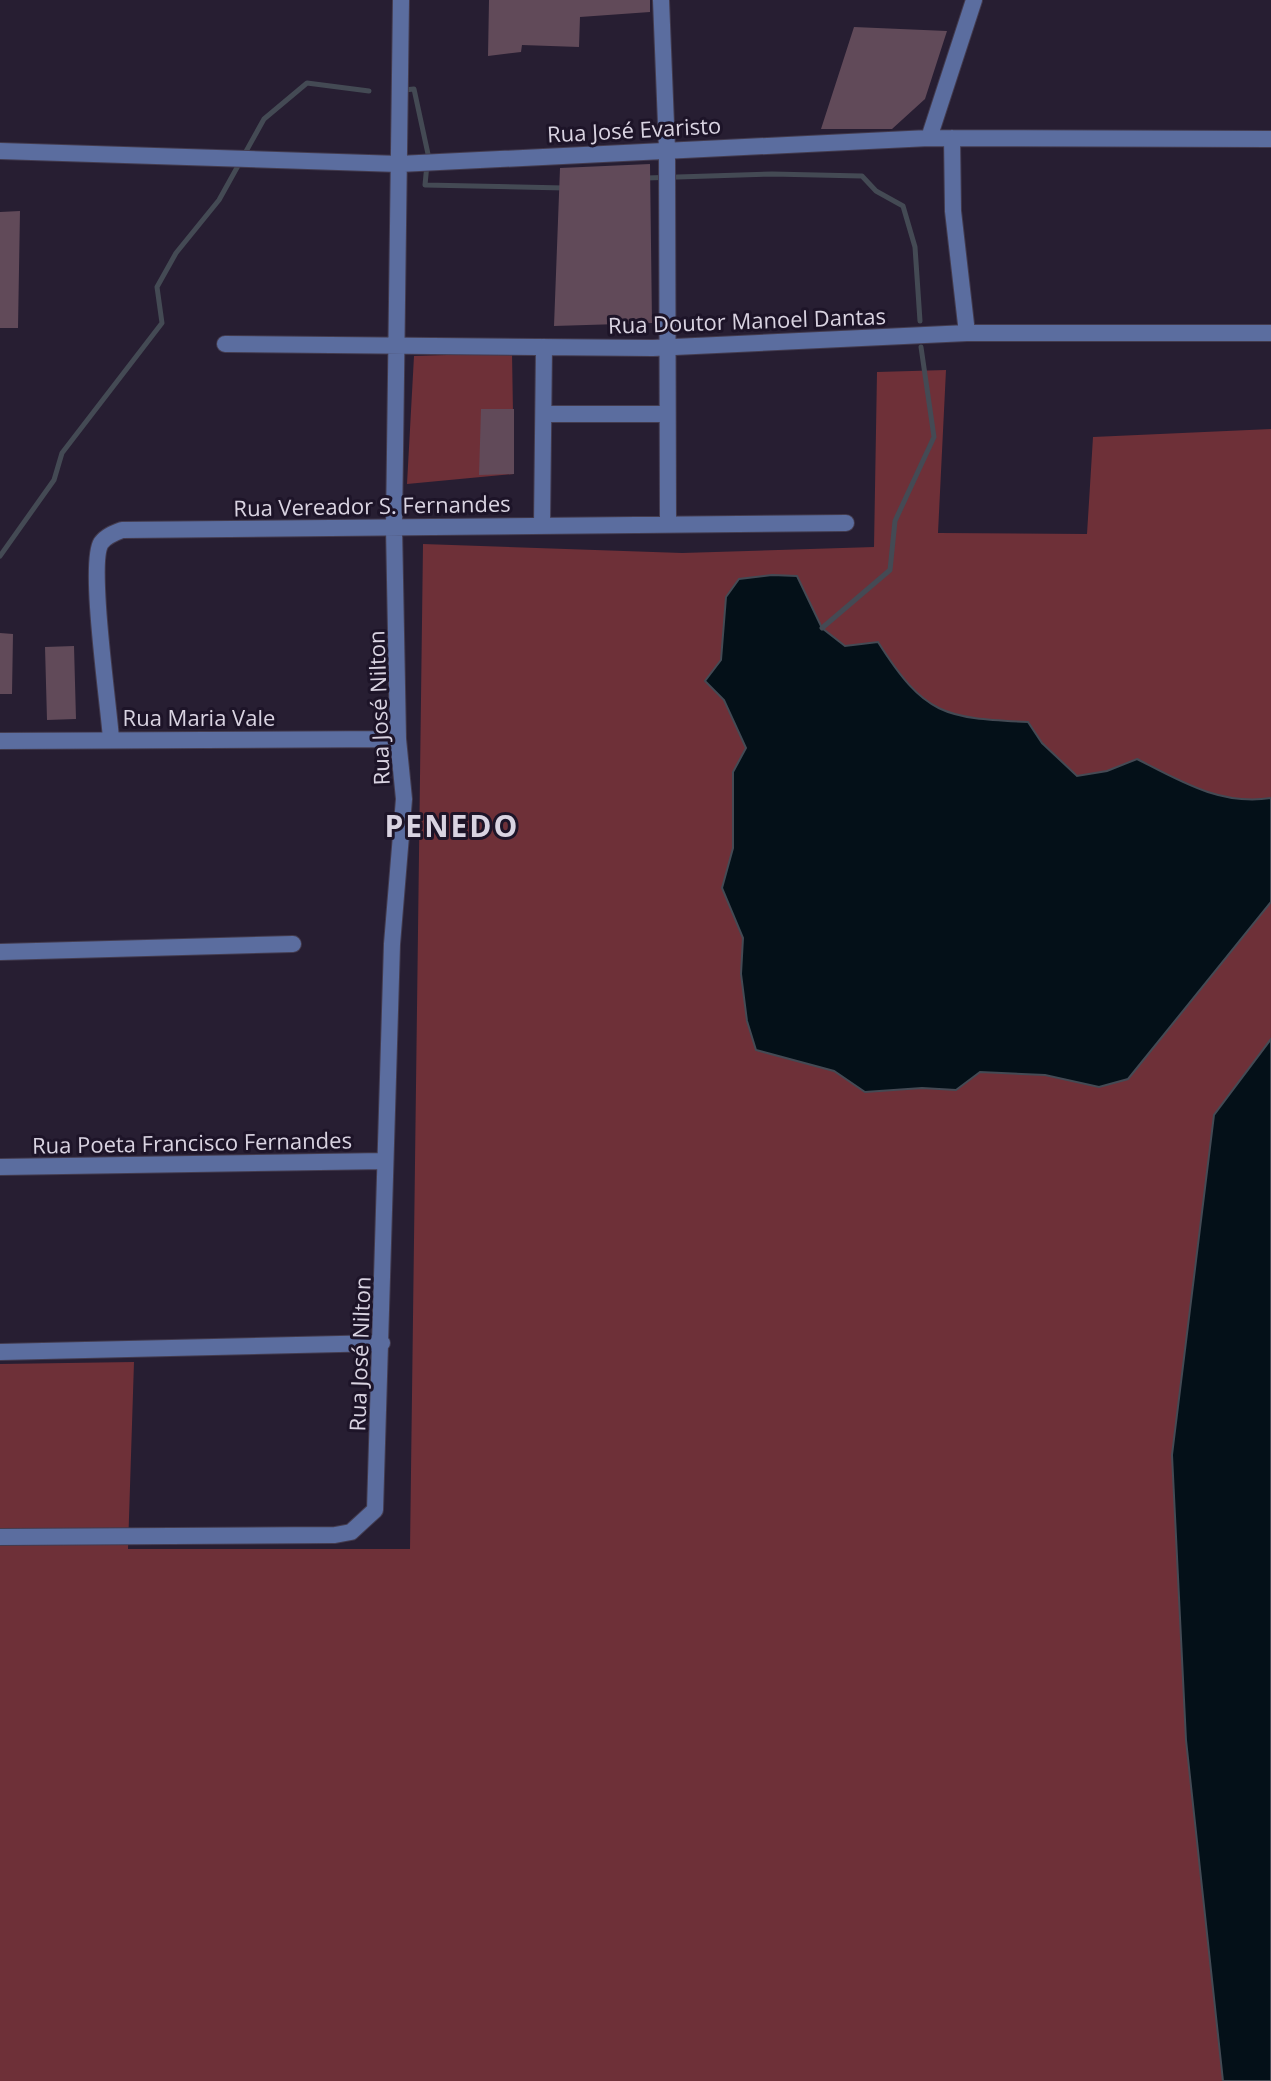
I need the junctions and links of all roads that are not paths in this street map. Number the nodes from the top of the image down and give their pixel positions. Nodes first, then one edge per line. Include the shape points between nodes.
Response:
1 (401, 0) edge
2 (661, 0) edge
3 (974, 0) edge
4 (929, 138) junction
5 (952, 138) junction
6 (1271, 139) edge
7 (0, 151) edge
8 (667, 157) junction
9 (399, 164) junction
10 (967, 333) junction
11 (1271, 333) edge
12 (225, 344) dead end
13 (397, 344) junction
14 (544, 347) junction
15 (665, 348) junction
16 (544, 414) junction
17 (666, 414) junction
18 (846, 523) dead end
19 (668, 524) junction
20 (542, 525) junction
21 (394, 527) junction
22 (111, 739) junction
23 (398, 739) junction
24 (0, 741) edge
25 (293, 944) dead end
26 (0, 952) edge
27 (385, 1161) junction
28 (0, 1167) edge
29 (382, 1343) junction
30 (0, 1352) edge
31 (0, 1537) edge

1 - 9 street, Rua José Nilton
2 - 8 street
3 - 4 street
4 - 5 street, Rua José Evaristo
4 - 8 street, Rua José Evaristo
5 - 6 street, Rua José Evaristo
5 - 10 street via 953,211
7 - 9 street, Rua José Evaristo
8 - 9 street, Rua José Evaristo
8 - 15 street
9 - 13 street, Rua José Nilton
10 - 11 street, Rua Doutor Manoel Dantas
10 - 15 street, Rua Doutor Manoel Dantas
12 - 13 street, Rua Doutor Manoel Dantas
13 - 14 street, Rua Doutor Manoel Dantas
13 - 21 street, Rua José Nilton
14 - 15 street, Rua Doutor Manoel Dantas
14 - 16 street
15 - 17 street
16 - 17 street
16 - 20 street
17 - 19 street
18 - 19 street, Rua Vereador S. Fernandes
19 - 20 street, Rua Vereador S. Fernandes
20 - 21 street, Rua Vereador S. Fernandes
21 - 22 street, Rua Vereador S. Fernandes via 122,530 109,535 99,547 98,609
21 - 23 street, Rua José Nilton
22 - 23 street, Rua Maria Vale
22 - 24 street, Rua Maria Vale
23 - 27 street, Rua José Nilton via 403,825 392,944
25 - 26 street
27 - 28 street, Rua Poeta Francisco Fernandes
27 - 29 street, Rua José Nilton
29 - 30 street
29 - 31 street, Rua José Nilton via 375,1510 351,1532

